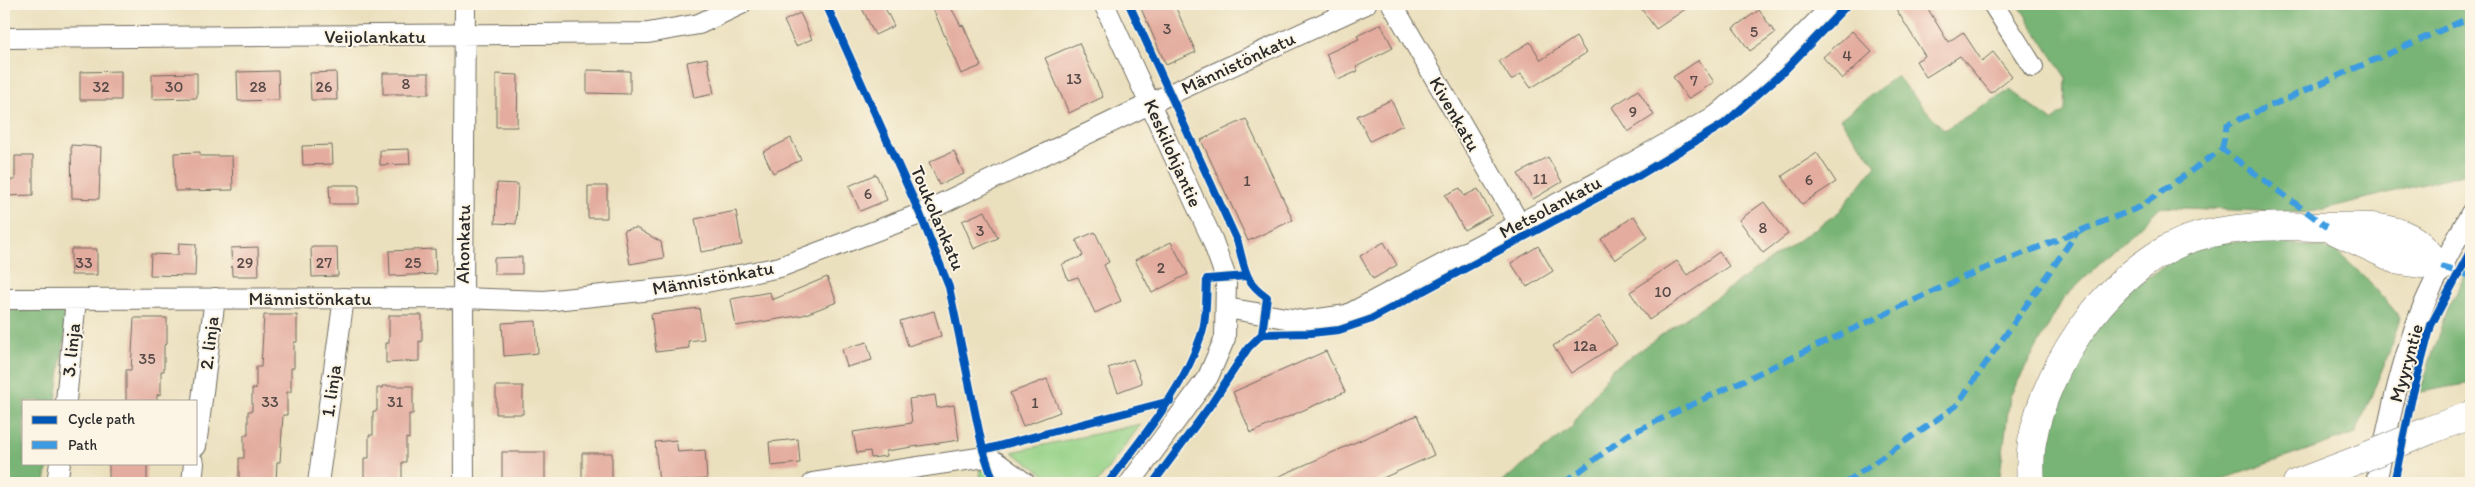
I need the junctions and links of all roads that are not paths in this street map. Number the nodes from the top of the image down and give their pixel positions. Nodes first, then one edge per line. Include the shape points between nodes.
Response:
1 (465, 4) edge
2 (741, 4) edge
3 (1104, 4) edge
4 (1366, 4) edge
5 (1392, 4) edge
6 (1834, 4) edge
7 (1993, 4) edge
8 (465, 36) junction
9 (4, 38) edge
10 (2034, 67) dead end
11 (1151, 103) junction
12 (2471, 212) edge
13 (1519, 223) junction
14 (2441, 266) junction
15 (215, 298) junction
16 (344, 298) junction
17 (463, 298) junction
18 (4, 299) edge
19 (76, 299) junction
20 (1226, 308) junction
21 (66, 400) edge
22 (2471, 415) edge
23 (198, 430) edge
24 (60, 464) edge
25 (194, 464) edge
26 (58, 483) edge
27 (192, 483) edge
28 (318, 483) edge
29 (464, 483) edge
30 (813, 483) edge
31 (1025, 483) edge
32 (1130, 483) edge
33 (2031, 483) edge
34 (2297, 483) edge
35 (2376, 483) edge

1 - 8 street, Ahonkatu
2 - 8 street, Veijolankatu via 699,24 648,33
3 - 11 street, Keskilohjantie
4 - 11 street, Männistönkatu
5 - 13 street, Kivenkatu
6 - 13 street, Metsolankatu via 1770,69 1717,115
7 - 10 street
8 - 9 street, Veijolankatu
8 - 17 street, Ahonkatu
11 - 17 street, Männistönkatu via 920,214 780,267 682,287 606,296 544,301
11 - 20 street, Keskilohjantie via 1226,278
12 - 14 street, Myyryntie
13 - 20 street, Metsolankatu via 1347,315 1304,320
14 - 33 highway via 2400,261 2327,227 2279,225 2231,229 2197,237 2174,247 2128,274 2080,329 2056,373 2039,414 2032,443
14 - 35 street, Myyryntie via 2420,315 2401,376
15 - 16 street, Männistönkatu
15 - 19 street, Männistönkatu
15 - 23 street, 2. linja
16 - 17 street, Männistönkatu
16 - 28 street, 1. linja
17 - 29 street, Ahonkatu
18 - 19 street, Männistönkatu
19 - 21 street, 3. linja
20 - 32 street, Keskilohjantie via 1225,338 1208,377
22 - 34 highway, bridge
24 - 26 street
25 - 27 street
30 - 31 street via 985,457

